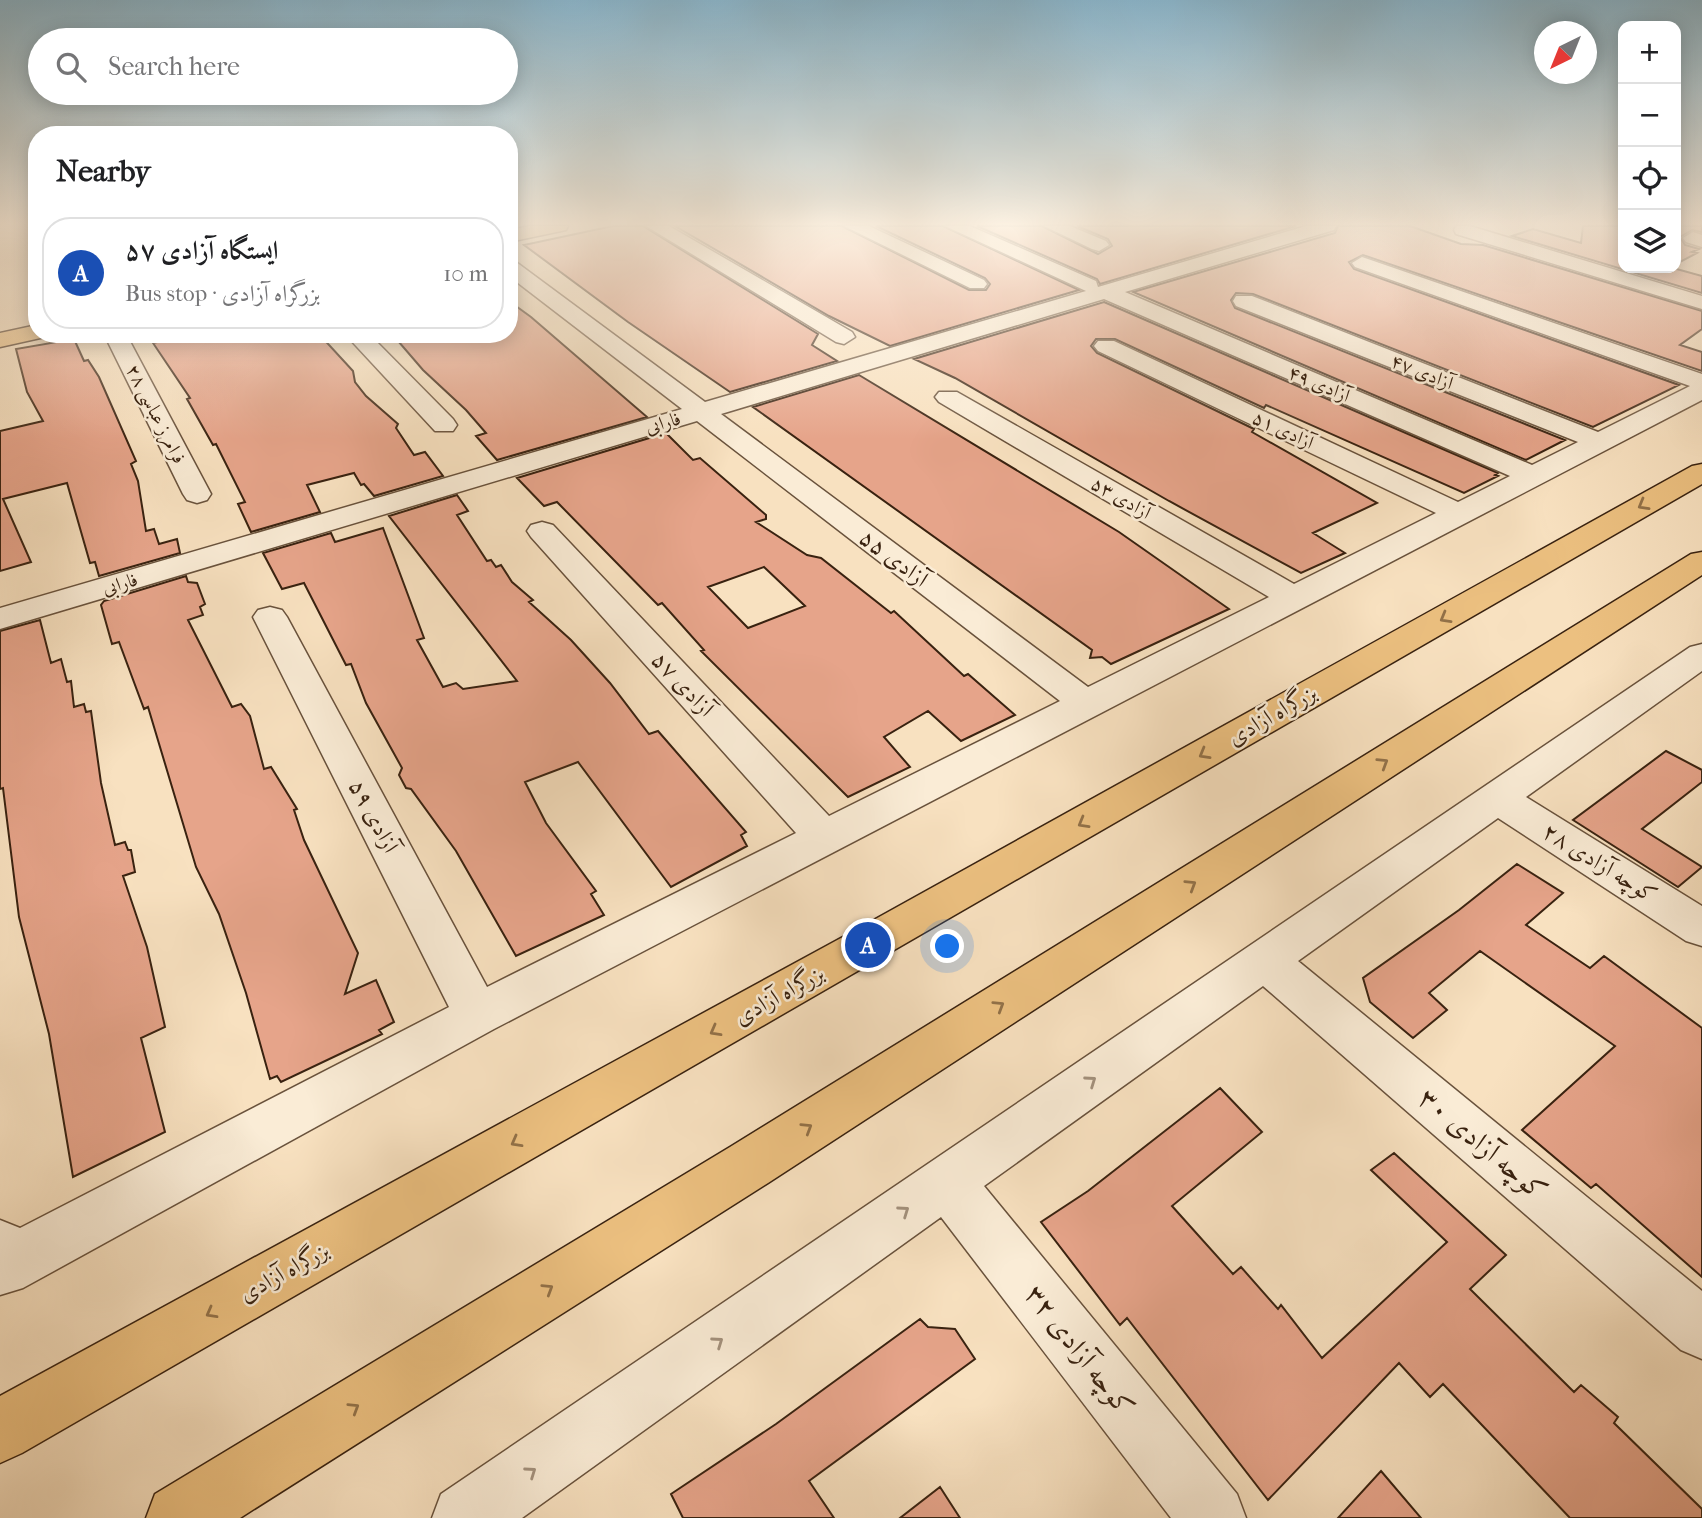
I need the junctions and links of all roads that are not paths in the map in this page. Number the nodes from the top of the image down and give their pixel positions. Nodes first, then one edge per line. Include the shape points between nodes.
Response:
1 (550, 297) edge
2 (776, 297) edge
3 (1069, 297) edge
4 (1118, 297) edge
5 (1459, 297) edge
6 (1682, 297) edge
7 (1244, 301) dead end
8 (1702, 303) edge
9 (28, 323) edge
10 (0, 328) edge
11 (28, 334) edge
12 (844, 337) dead end
13 (0, 340) edge
14 (120, 343) edge
15 (365, 343) edge
16 (1106, 346) dead end
17 (1702, 382) edge
18 (1702, 390) edge
19 (948, 397) dead end
20 (701, 411) junction
21 (444, 425) dead end
22 (1600, 442) junction
23 (1702, 472) edge
24 (1533, 476) junction
25 (198, 494) dead end
26 (1460, 514) junction
27 (542, 531) dead end
28 (1702, 561) edge
29 (1294, 598) junction
30 (270, 617) dead end
31 (0, 619) edge
32 (1691, 676) edge
33 (1087, 704) junction
34 (1497, 798) junction
35 (825, 838) junction
36 (1702, 928) edge
37 (1265, 960) junction
38 (477, 1015) junction
39 (947, 1182) junction
40 (2, 1258) edge
41 (1702, 1329) edge
42 (0, 1431) edge
43 (296, 1444) junction
44 (473, 1516) edge
45 (179, 1518) edge
46 (219, 1518) edge
47 (1213, 1518) edge

1 - 20 street, آزادی ۵۵
2 - 12 street
3 - 20 street, فارابی
4 - 24 street, ۴۹ آزادی
5 - 17 street
6 - 8 street
7 - 22 street, ۴۷ آزادی
9 - 10 main road
11 - 13 main road
14 - 25 street, فرامرز عباسی ۲۸
15 - 21 street
16 - 26 street, ۵۱ آزادی
18 - 22 street
19 - 29 street, ۵۳ آزادی
20 - 31 street, فارابی
20 - 33 street, آزادی ۵۵
22 - 24 street
23 -> 42 main road, بزرگراه آزادی
24 - 26 street
26 - 29 street
27 - 35 street, آزادی ۵۷
43 -> 28 main road via 761,1157
29 - 33 street
30 - 38 street, آزادی ۵۹
32 - 34 street
33 - 35 street
34 - 36 street, کوچه آزادی ۲۸
34 - 37 street
35 - 38 street
39 -> 37 street
37 - 41 street, کوچه آزادی ۳۰
38 - 40 street
44 -> 39 street
39 - 47 street, کوچه آزادی ۳۲
43 - 45 main road
43 - 46 main road

